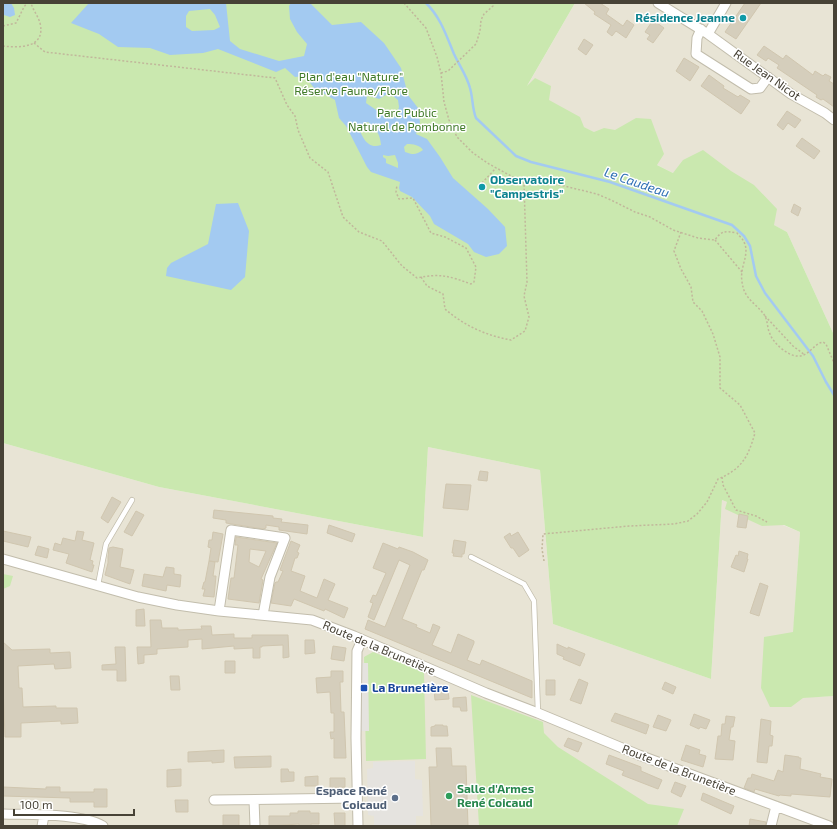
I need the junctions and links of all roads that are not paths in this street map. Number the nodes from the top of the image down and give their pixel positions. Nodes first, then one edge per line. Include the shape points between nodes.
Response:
1 (658, 3) edge
2 (726, 3) edge
3 (704, 32) junction
4 (768, 77) junction
5 (834, 120) edge
6 (132, 500) dead end
7 (471, 557) dead end
8 (3, 559) edge
9 (98, 585) junction
10 (219, 611) junction
11 (263, 616) junction
12 (362, 640) junction
13 (538, 713) junction
14 (358, 798) junction
15 (214, 800) dead end
16 (254, 800) junction
17 (776, 806) junction
18 (3, 814) edge
19 (44, 816) junction
20 (42, 826) edge
21 (103, 826) edge
22 (255, 826) edge
23 (358, 826) edge
24 (771, 826) edge
25 (829, 826) edge

1 - 3 street, Rue Jean Nicot
2 - 3 street
3 - 4 street, Rue Jean Nicot
3 - 4 street via 697,38 696,54 751,89 760,88
4 - 5 street, Rue Jean Nicot
6 - 9 lane via 106,544
7 - 13 lane via 524,584 534,601
8 - 9 street, Route de la Brunetière
9 - 10 street, Route de la Brunetière via 177,605
10 - 11 street, Route de la Brunetière
10 - 11 street via 231,530 285,538 270,577
11 - 12 street, Route de la Brunetière via 312,620
12 - 13 street, Route de la Brunetière
12 - 14 street via 357,651
13 - 17 street, Route de la Brunetière via 639,755
14 - 16 street
14 - 23 street
15 - 16 street
16 - 22 street
17 - 24 street
17 - 25 street, Route de la Brunetière
18 - 19 street
19 - 20 street
19 - 21 street via 94,821

